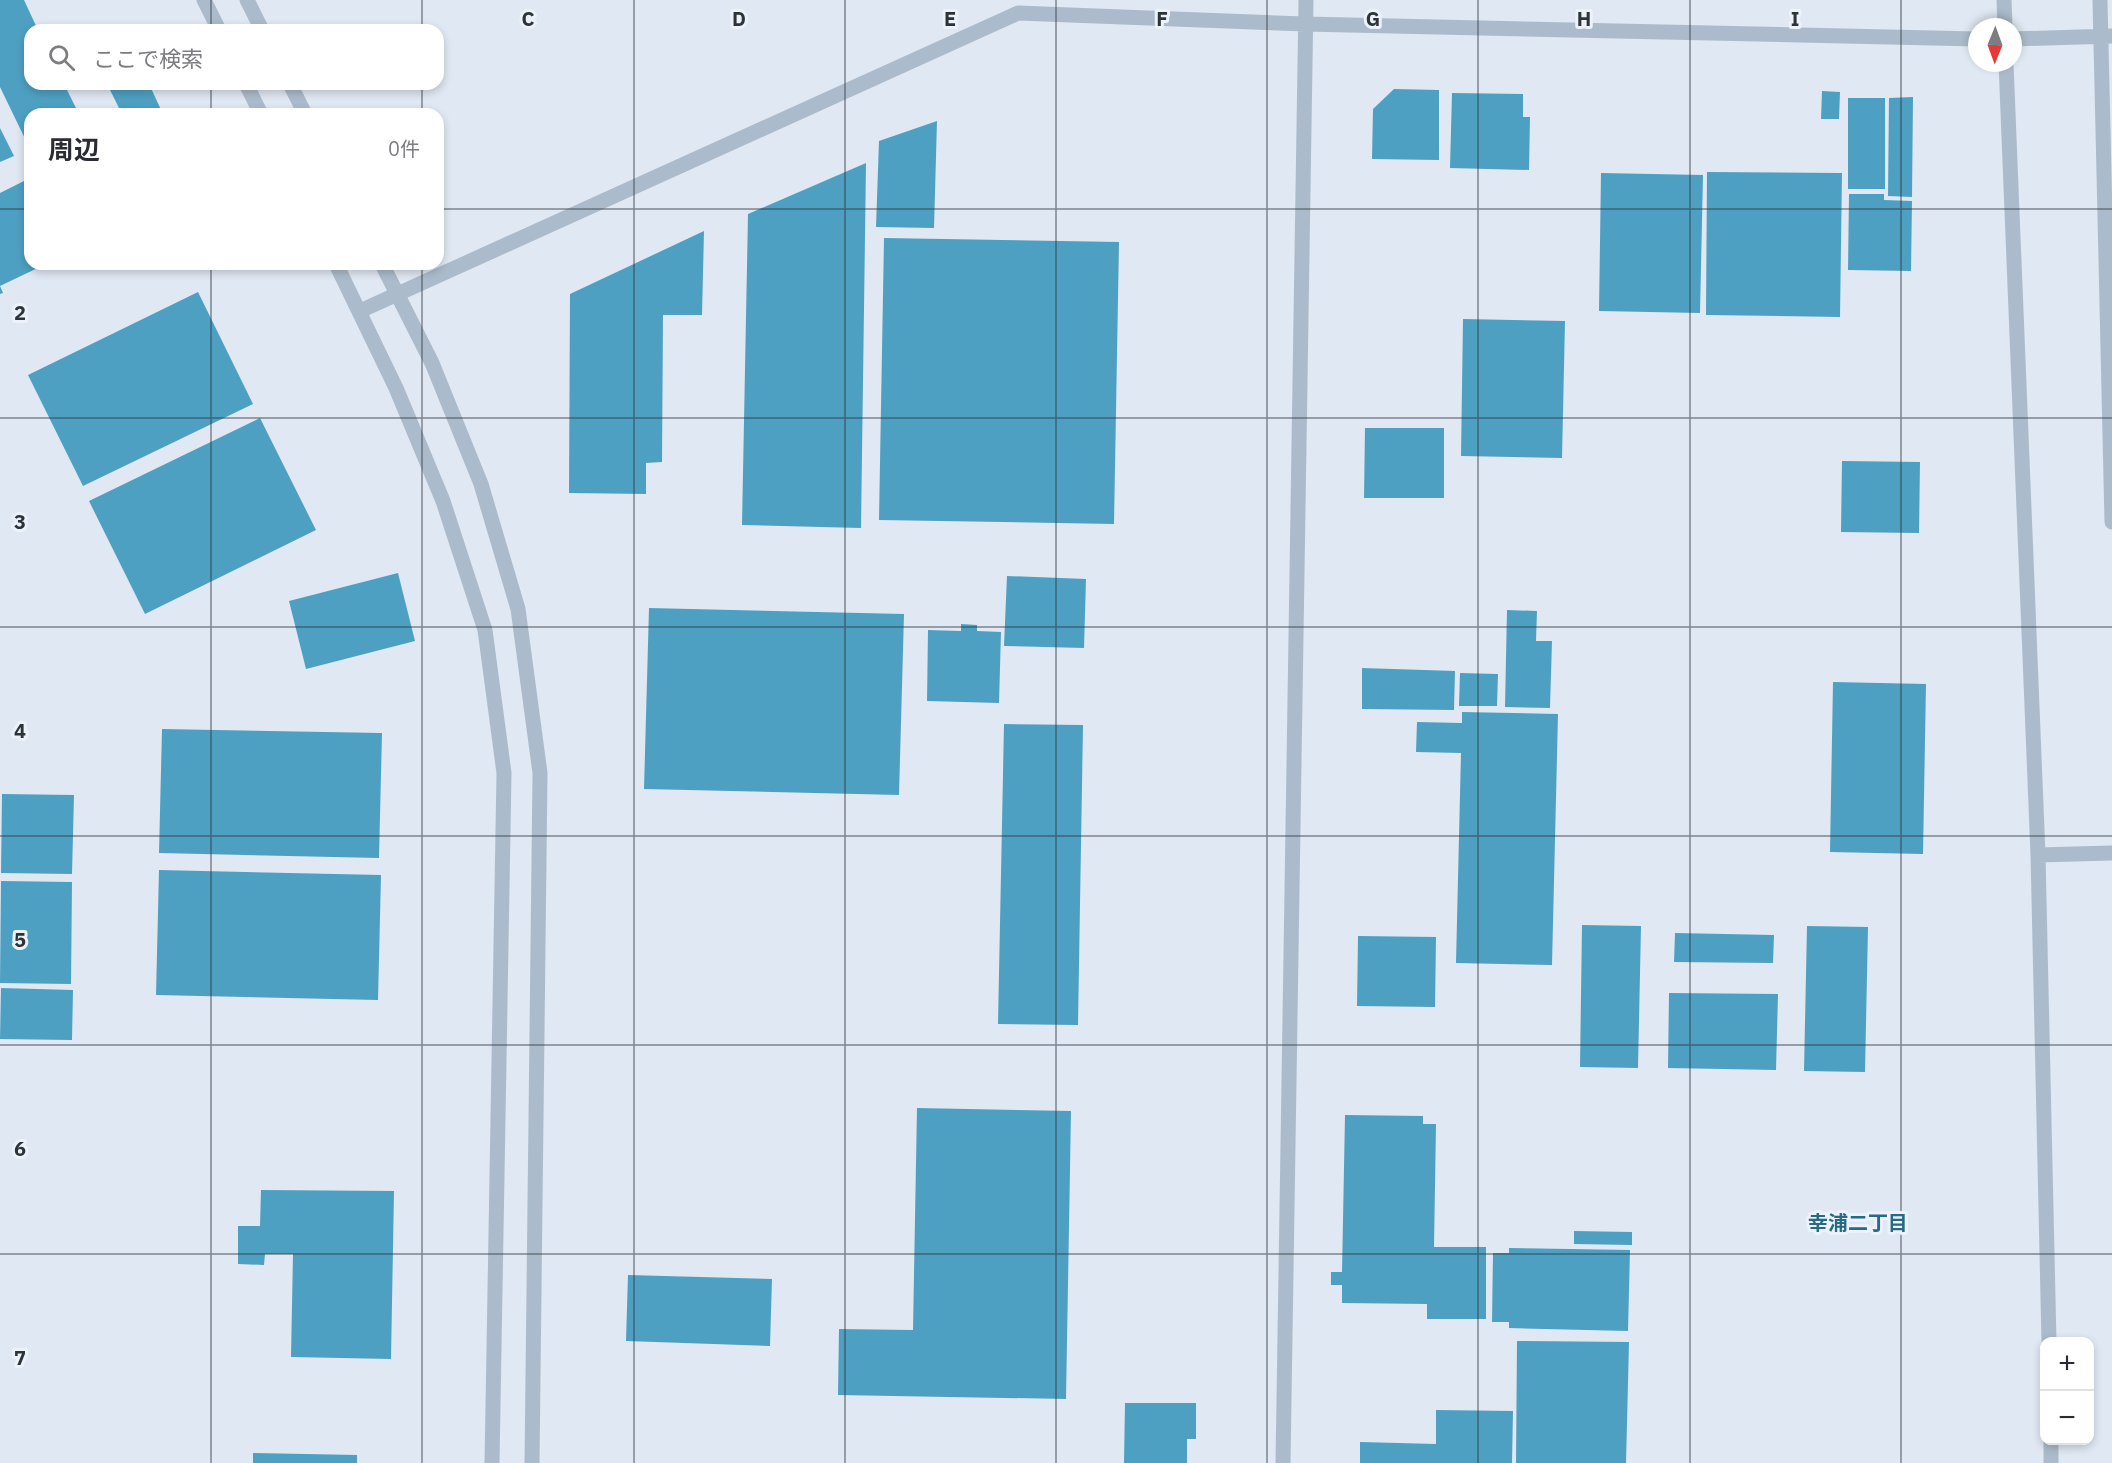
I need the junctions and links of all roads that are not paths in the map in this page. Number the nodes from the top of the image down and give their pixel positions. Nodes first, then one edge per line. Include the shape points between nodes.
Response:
1 (204, 0) edge
2 (247, 0) edge
3 (1306, 0) edge
4 (2004, 0) edge
5 (2100, 0) edge
6 (1015, 6) edge
7 (2005, 18) edge
8 (216, 24) edge
9 (259, 24) edge
10 (1305, 24) junction
11 (2106, 37) edge
12 (1968, 39) edge
13 (2022, 39) edge
14 (2006, 72) edge
15 (249, 90) edge
16 (293, 90) edge
17 (258, 108) edge
18 (302, 108) edge
19 (339, 270) edge
20 (385, 270) edge
21 (398, 295) junction
22 (360, 311) junction
23 (2112, 522) edge
24 (2112, 853) edge
25 (2038, 855) junction
26 (2049, 1337) edge
27 (2051, 1445) edge
28 (492, 1463) edge
29 (532, 1463) edge
30 (1283, 1463) edge
31 (2051, 1463) edge

1 - 8 street
2 - 9 street
3 - 10 street
4 - 7 street
5 - 11 street
6 - 10 street
6 - 21 street
10 - 12 street
10 - 30 street
11 - 13 street
11 - 23 street
14 - 25 street
15 - 17 street
16 - 18 street
19 - 22 street
20 - 21 street
21 - 22 street
21 - 29 street via 432,363 481,484 512,587 540,773
22 - 28 street via 443,501 485,630 504,773
24 - 25 street
25 - 26 street
27 - 31 street

